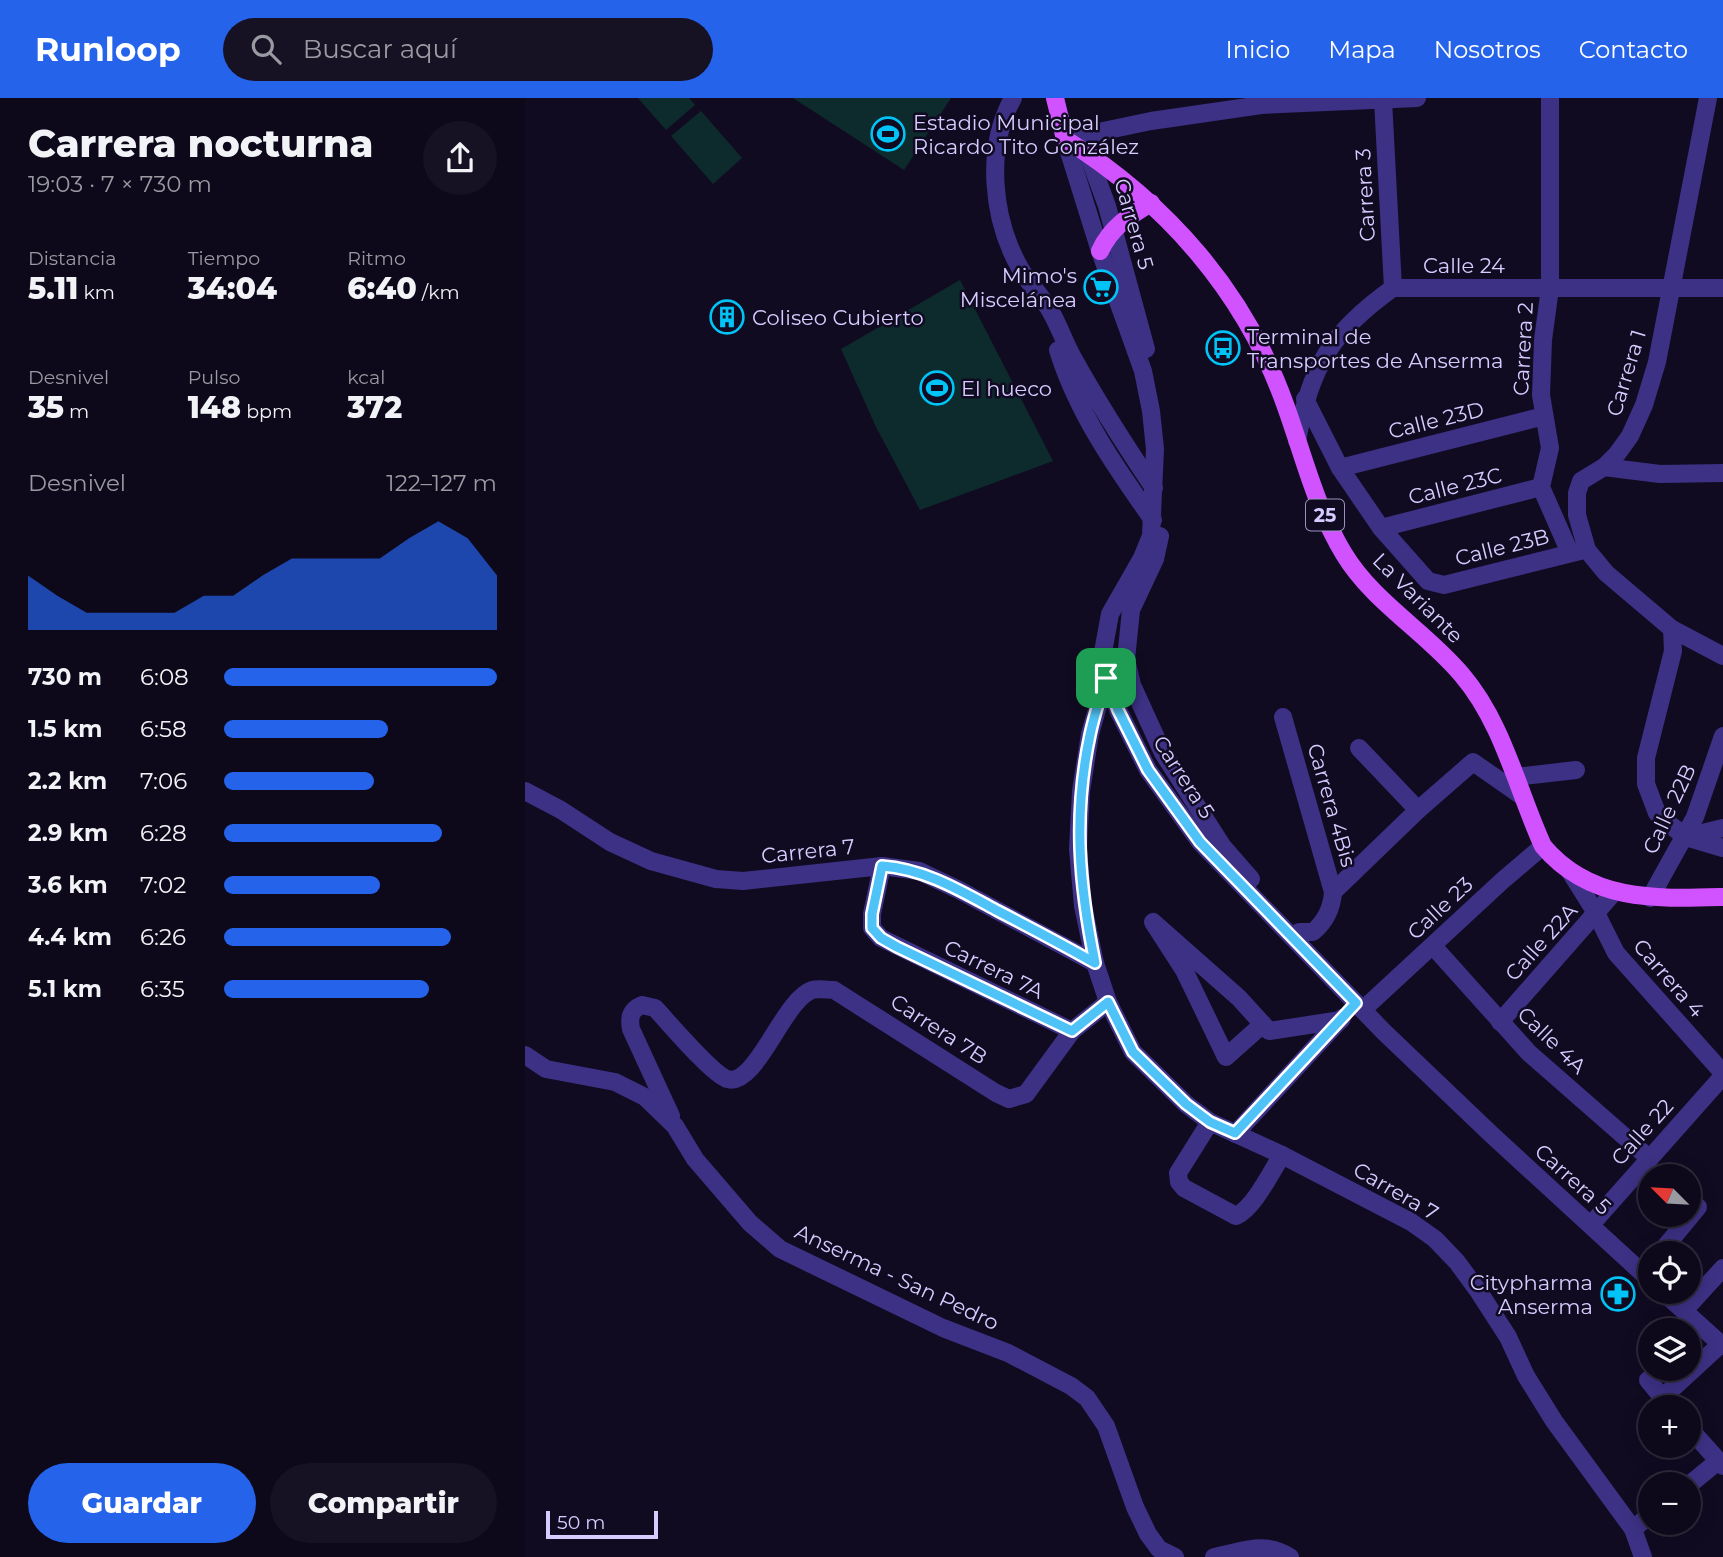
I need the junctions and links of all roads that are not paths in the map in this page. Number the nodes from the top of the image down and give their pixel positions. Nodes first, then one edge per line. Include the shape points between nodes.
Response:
1 (1013, 98) edge
2 (1055, 98) edge
3 (1417, 98) edge
4 (1550, 98) edge
5 (1708, 98) edge
6 (1383, 100) edge
7 (1065, 139) junction
8 (1088, 154) junction
9 (1151, 203) junction
10 (1113, 230) junction
11 (1100, 251) junction
12 (1393, 288) junction
13 (1550, 288) junction
14 (1723, 288) edge
15 (1672, 290) junction
16 (1042, 296) junction
17 (1305, 400) junction
18 (1544, 416) junction
19 (1297, 442) junction
20 (1604, 467) junction
21 (1340, 468) junction
22 (1723, 473) edge
23 (1541, 487) junction
24 (1154, 488) junction
25 (1153, 520) junction
26 (1381, 528) junction
27 (1579, 552) junction
28 (1672, 629) junction
29 (1723, 656) edge
30 (1106, 678) junction
31 (1283, 717) dead end
32 (1723, 736) edge
33 (1359, 748) dead end
34 (1576, 769) dead end
35 (1515, 777) junction
36 (525, 791) edge
37 (1523, 797) junction
38 (1418, 810) junction
39 (1723, 828) edge
40 (1686, 837) junction
41 (1543, 846) junction
42 (1723, 848) edge
43 (882, 866) junction
44 (1569, 870) junction
45 (1615, 891) junction
46 (1723, 897) edge
47 (1650, 898) junction
48 (1332, 899) junction
49 (1596, 913) junction
50 (1299, 932) junction
51 (1433, 946) junction
52 (1095, 963) junction
53 (1108, 1002) junction
54 (1362, 1004) junction
55 (1341, 1020) junction
56 (1500, 1022) junction
57 (1263, 1024) junction
58 (1072, 1031) junction
59 (525, 1055) edge
60 (1723, 1074) edge
61 (1210, 1122) junction
62 (675, 1126) junction
63 (1235, 1133) junction
64 (1282, 1155) junction
65 (1650, 1158) junction
66 (1596, 1219) junction
67 (1682, 1227) edge
68 (1670, 1241) edge
69 (1638, 1260) edge
70 (1638, 1261) edge
71 (1723, 1268) edge
72 (1701, 1292) edge
73 (1678, 1304) edge
74 (1692, 1304) edge
75 (1722, 1340) edge
76 (1650, 1381) edge
77 (1661, 1395) edge
78 (1672, 1395) edge
79 (1701, 1442) edge
80 (1720, 1464) edge
81 (1701, 1477) edge
82 (1638, 1525) edge
83 (1633, 1529) junction
84 (1175, 1557) edge
85 (1214, 1557) edge
86 (1290, 1557) edge
87 (1643, 1557) edge

1 - 16 street via 999,137 997,192 1009,245 1021,270
2 - 7 main road, Carrera 5
3 - 6 street
4 - 13 street, Carrera 2
5 - 15 street, Carrera 1
6 - 7 street via 1261,106
6 - 12 street, Carrera 3
7 - 8 main road, La Variante / 25
7 - 11 street, Carrera 5
8 - 9 main road, La Variante / 25
8 - 10 street, Carrera 5
9 - 10 main road
9 - 19 main road, La Variante / 25 via 1200,254 1241,311 1273,374
10 - 11 main road
10 - 50 street, Carrera 5 via 1160,403 1165,473 1161,534 1128,629 1126,659 1132,685 1163,753 1223,846
11 - 24 street, Carrera 5 via 1143,371 1154,432
12 - 13 street, Calle 24
12 - 17 street via 1363,309 1338,335 1318,366
13 - 15 street, Calle 24
13 - 18 street, Carrera 2 via 1543,340
14 - 15 street, Calle 24
15 - 20 street, Carrera 1 via 1644,405 1630,436
16 - 24 street via 1093,393
16 - 25 street via 1060,357 1086,414
17 - 19 street
17 - 21 street
18 - 21 street, Calle 23D
18 - 23 street, Carrera 2 via 1550,448
19 - 35 main road, La Variante / 25 via 1313,490 1345,555 1378,594 1462,675 1483,705
20 - 22 street via 1660,474
20 - 27 street, Carrera 1 via 1581,481 1577,494
21 - 26 street
23 - 26 street, Calle 23C
23 - 27 street
24 - 25 street, Carrera 5
25 - 30 street, Carrera 5 via 1142,558 1110,614 1101,663
26 - 27 street, Calle 23B via 1428,581 1444,584
27 - 28 street, Carrera 1
28 - 29 street
28 - 40 street via 1673,651 1646,758 1646,784 1657,813
30 - 52 street, Carrera 7 via 1090,734 1079,837 1083,906
30 - 54 street, Carrera 5 via 1148,770 1200,842
31 - 48 street, Carrera 4Bis
32 - 40 street, Calle 22B
33 - 38 street
34 - 35 street
35 - 37 main road, La Variante / 25
36 - 43 street, Carrera 7 via 651,861 716,879 743,881
37 - 38 street via 1473,762
37 - 41 main road, La Variante / 25
38 - 48 street
39 - 40 street
40 - 42 street
40 - 47 street, Calle 22B
41 - 44 main road, La Variante / 25
41 - 51 street, Calle 23
43 - 52 street, Carrera 7 via 919,872 959,890
43 - 58 street, Carrera 7A via 872,914 872,928 881,938
44 - 45 main road, La Variante / 25
44 - 49 street, Carrera 4
45 - 47 main road, La Variante / 25
45 - 49 street, Calle 22A
46 - 47 main road, La Variante / 25
48 - 50 street via 1314,932
49 - 56 street, Calle 22A
49 - 60 street, Carrera 4 via 1616,953
50 - 54 street, Carrera 5
51 - 54 street, Calle 23
51 - 56 street, Calle 4A
52 - 53 street, Carrera 7
53 - 58 street
53 - 61 street, Carrera 7 via 1133,1052
54 - 55 street, Calle 23
54 - 66 street, Carrera 5
54 - 70 street, Carrera 5 via 1492,1135
55 - 57 street via 1269,1031
55 - 63 street, Calle 23
56 - 65 street, Calle 4A
57 - 57 street via 1221,982 1153,922 1184,971 1226,1057
58 - 62 street, Carrera 7B via 1032,1089 1009,1099 834,990 813,990 792,1006 755,1064 742,1078 728,1080 655,1008 636,1007 629,1019 631,1029
59 - 62 street, Anserma - San Pedro via 545,1069 615,1082 636,1091
60 - 65 street, Calle 22
61 - 63 street, Carrera 7
61 - 64 street via 1178,1173 1179,1182 1236,1216 1243,1213
62 - 84 street, Anserma - San Pedro via 695,1159 750,1223 780,1249 943,1328 1008,1353 1087,1398 1109,1433 1148,1534 1159,1549
63 - 64 street, Carrera 7
64 - 83 street, Carrera 7 via 1411,1222 1457,1262 1508,1337 1554,1422
65 - 66 street, Calle 22
66 - 69 street, Carrera 5
67 - 68 street
71 - 72 street
73 - 75 street
74 - 75 street
75 - 78 street
76 - 77 street
79 - 80 street
80 - 81 street
82 - 83 street
83 - 87 street, Carrera 7
85 - 86 street via 1271,1548

